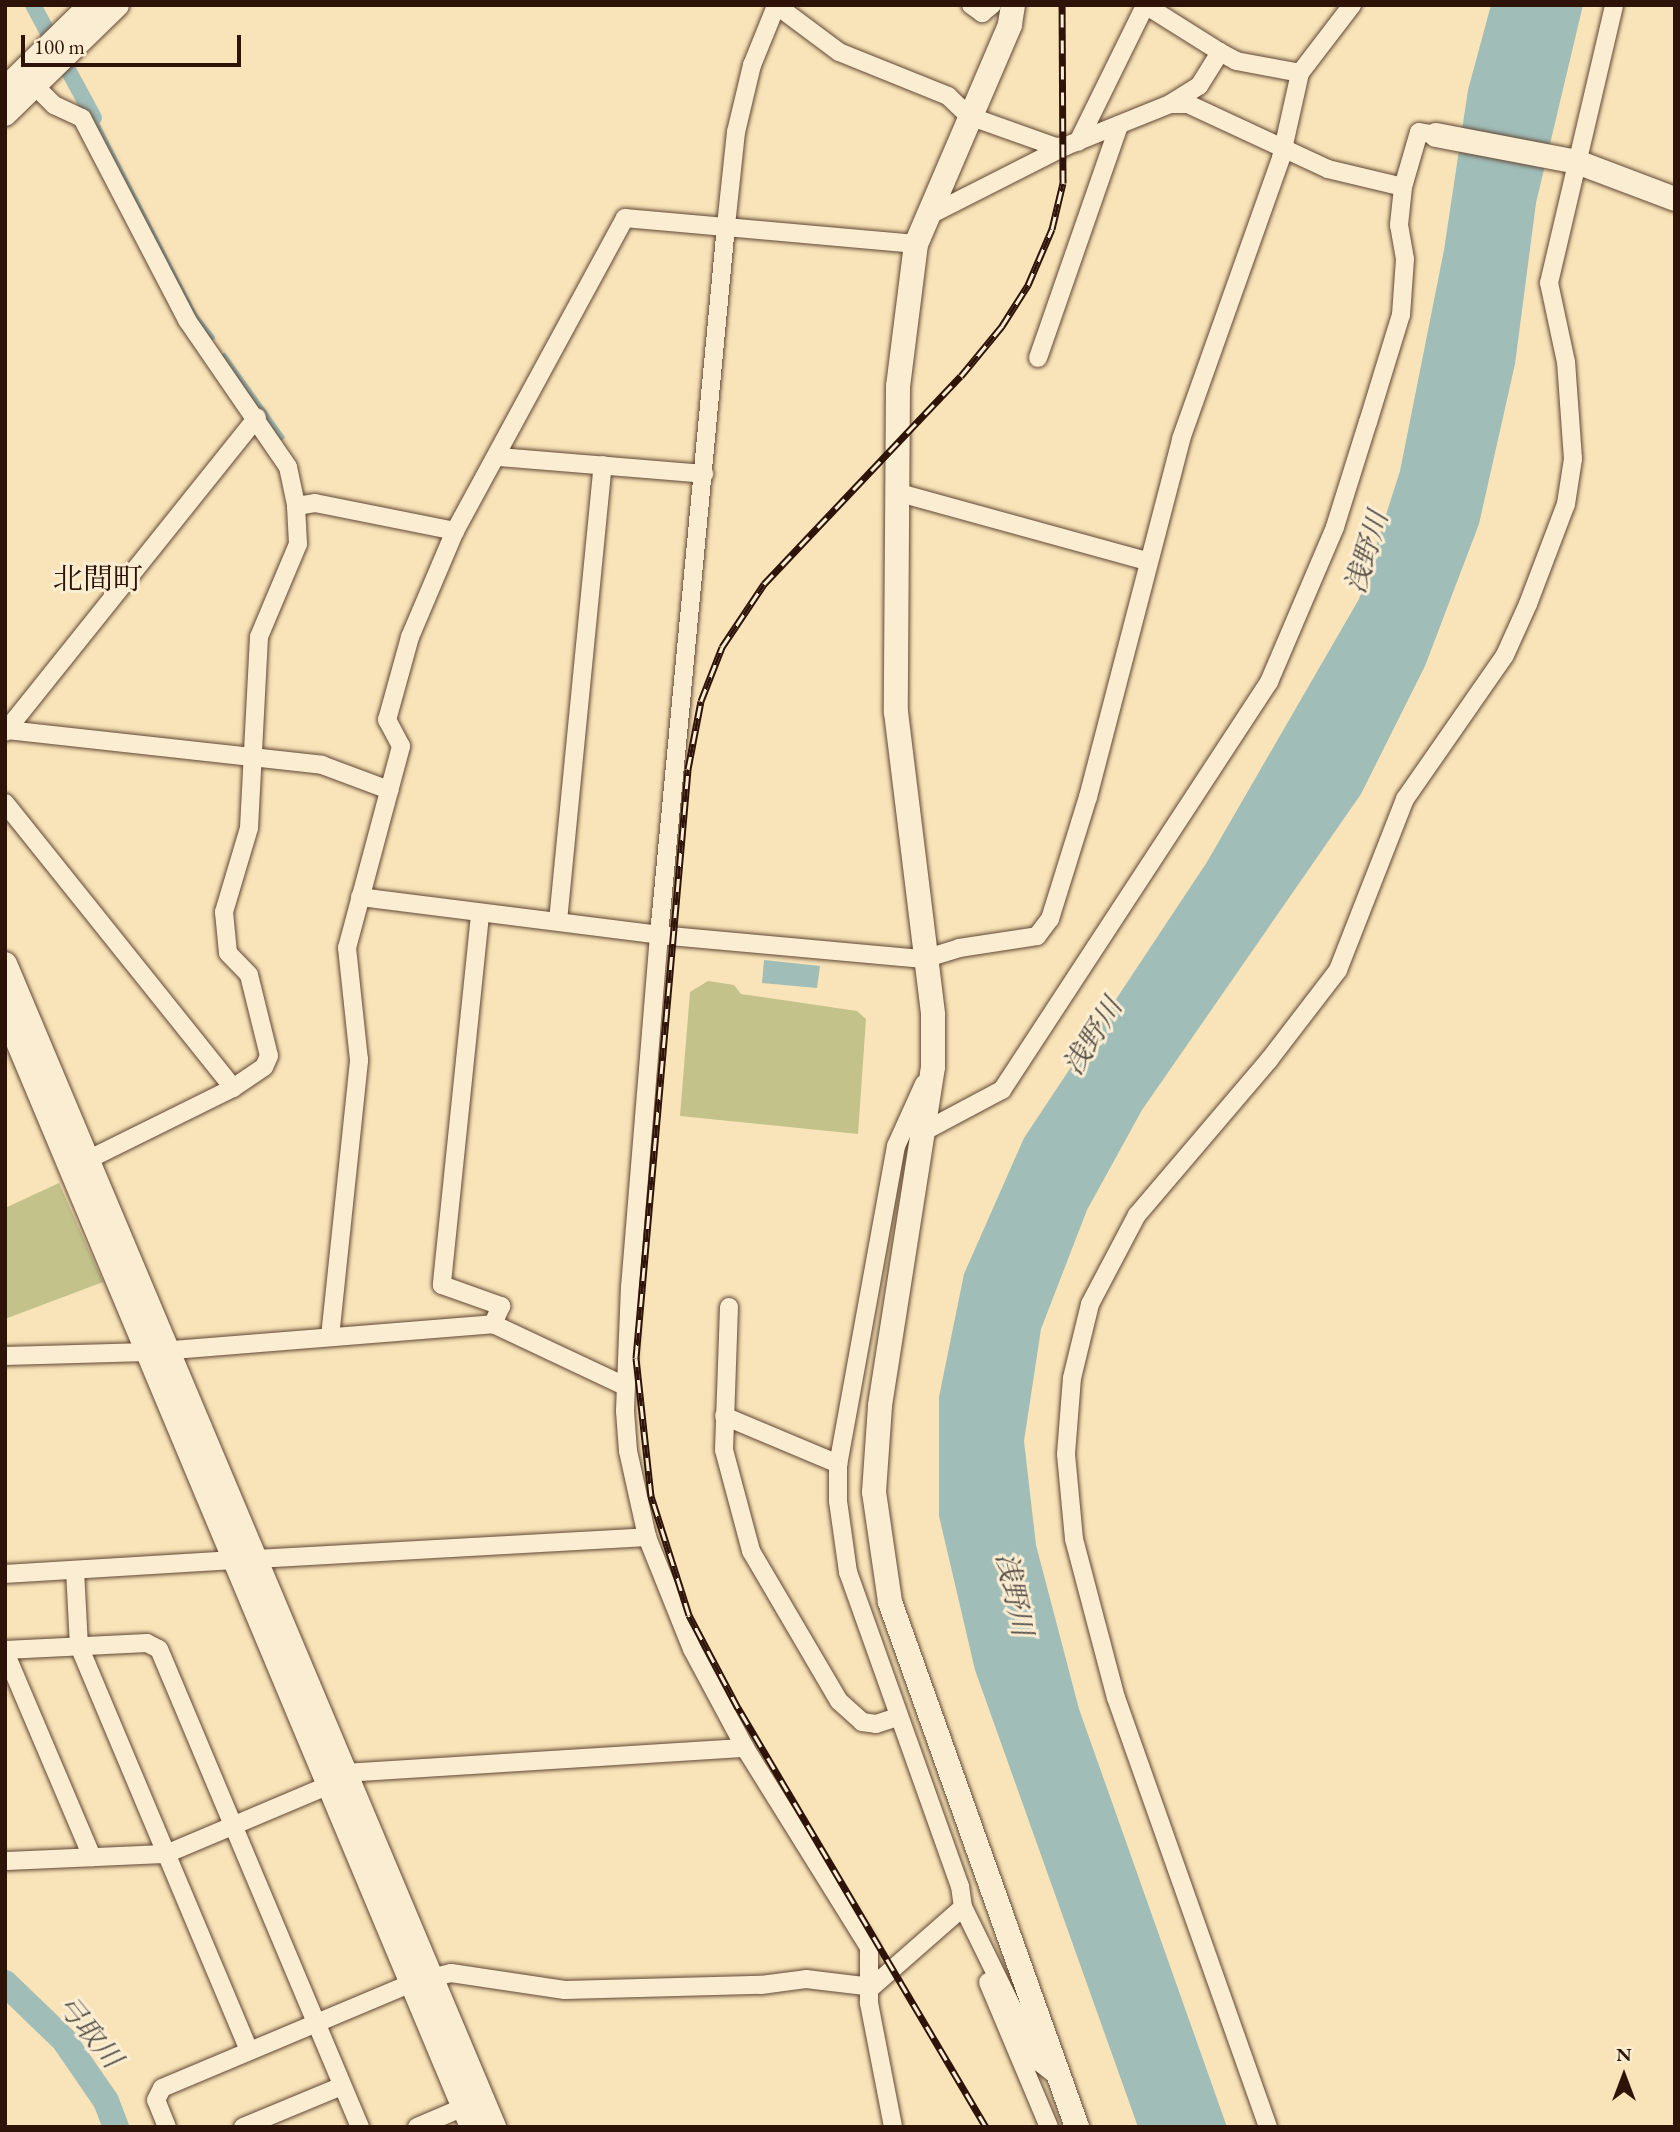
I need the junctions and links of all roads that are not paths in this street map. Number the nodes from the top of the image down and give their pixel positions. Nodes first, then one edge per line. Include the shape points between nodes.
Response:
1 (91, 5) edge
2 (117, 5) edge
3 (776, 5) edge
4 (971, 5) edge
5 (992, 5) edge
6 (1013, 5) edge
7 (1352, 5) edge
8 (1614, 5) edge
9 (1145, 6) edge
10 (69, 41) junction
11 (1220, 52) junction
12 (1300, 73) junction
13 (30, 75) edge
14 (1170, 104) junction
15 (5, 114) edge
16 (968, 116) junction
17 (1119, 125) junction
18 (1436, 135) joint
19 (1072, 144) junction
20 (1280, 150) junction
21 (1572, 162) junction
22 (1403, 187) junction
23 (1675, 199) edge
24 (928, 216) junction
25 (726, 226) junction
26 (916, 244) junction
27 (1038, 358) dead end
28 (257, 417) junction
29 (499, 457) junction
30 (603, 465) junction
31 (704, 474) junction
32 (895, 492) junction
33 (296, 506) junction
34 (455, 531) junction
35 (1146, 561) junction
36 (6, 731) edge
37 (255, 755) junction
38 (389, 790) junction
39 (5, 803) edge
40 (360, 897) junction
41 (480, 915) junction
42 (558, 921) junction
43 (659, 935) junction
44 (925, 959) junction
45 (5, 964) edge
46 (5, 1011) edge
47 (933, 1067) junction
48 (233, 1088) junction
49 (922, 1133) junction
50 (88, 1160) junction
51 (729, 1307) dead end
52 (493, 1324) junction
53 (330, 1337) junction
54 (158, 1351) junction
55 (5, 1356) edge
56 (625, 1386) junction
57 (724, 1416) junction
58 (838, 1464) junction
59 (648, 1537) junction
60 (245, 1560) junction
61 (75, 1570) junction
62 (5, 1574) edge
63 (79, 1646) junction
64 (5, 1651) edge
65 (898, 1717) junction
66 (745, 1748) junction
67 (336, 1779) junction
68 (236, 1825) junction
69 (166, 1854) junction
70 (92, 1857) junction
71 (5, 1861) edge
72 (961, 1909) junction
73 (421, 1980) junction
74 (872, 1987) junction
75 (315, 2022) junction
76 (249, 2051) junction
77 (1057, 2076) junction
78 (342, 2086) junction
79 (468, 2117) edge
80 (167, 2127) edge
81 (243, 2127) edge
82 (360, 2127) edge
83 (417, 2127) edge
84 (494, 2127) edge
85 (893, 2127) edge
86 (1049, 2127) edge
87 (1077, 2127) edge
88 (1268, 2127) edge

1 - 10 street
2 - 10 street
3 - 16 street via 839,52 948,96
3 - 25 street via 752,65 736,132
4 - 5 street via 982,13
6 - 16 street via 1010,25
7 - 12 street
8 - 21 street
9 - 11 street
9 - 19 street
10 - 13 street
11 - 12 street via 1236,61
11 - 14 street via 1199,86
12 - 20 street
13 - 15 street
13 - 28 street via 54,105 82,118 187,320
14 - 17 street
14 - 20 street via 1188,104
16 - 19 street via 1056,148
16 - 24 street
17 - 19 street
17 - 27 street
18 - 21 street
18 - 22 street via 1419,132
19 - 24 street
20 - 22 street via 1328,169
20 - 35 street via 1181,439
21 - 23 street
21 - 88 street via 1549,283 1566,362 1573,458 1566,504 1528,604 1505,655 1405,799 1338,970 1269,1060 1137,1215 1090,1304 1072,1378 1066,1454 1078,1553 1116,1698
22 - 49 street via 1401,315 1335,527 1269,682 1229,750 1002,1090
24 - 26 street
25 - 26 street
25 - 29 street via 625,218
25 - 31 street
26 - 32 street via 898,386
28 - 33 street via 288,467
28 - 36 street
29 - 30 street
29 - 34 street
30 - 31 street
30 - 42 street
31 - 43 street
32 - 35 street
32 - 44 street via 896,712
33 - 34 street via 315,503
33 - 37 street via 298,544 259,637
34 - 38 street via 410,637 387,720 401,746
35 - 44 street via 1088,796 1046,927 1037,936 959,948
36 - 37 street
37 - 38 street via 322,765
37 - 48 street via 249,828 224,912 223,936 228,953 250,975 269,1056 264,1067
38 - 40 street
39 - 48 street
40 - 41 street
40 - 53 street via 346,963 359,1060
41 - 42 street
41 - 52 street via 442,1285 501,1306
42 - 43 street
43 - 44 street
43 - 56 street
44 - 47 street via 933,1015
45 - 50 street
46 - 54 street
47 - 49 street
47 - 58 street via 896,1146
48 - 50 street
49 - 77 street via 880,1406 874,1492 890,1602
50 - 54 street
51 - 57 street
52 - 53 street
52 - 56 street
53 - 54 street
54 - 55 street
54 - 60 street
56 - 59 street via 628,1451
57 - 58 street
57 - 65 street via 726,1467 751,1551 844,1707 862,1722 876,1724
58 - 65 street via 848,1572
59 - 60 street
59 - 66 street via 692,1649
60 - 61 street
60 - 67 street
61 - 62 street
61 - 63 street
63 - 64 street
63 - 68 street via 146,1643 159,1649
63 - 69 street
64 - 70 street
65 - 72 street via 960,1886
66 - 67 street
66 - 74 street via 869,1947
67 - 68 street
67 - 73 street
68 - 69 street
68 - 75 street
69 - 70 street
69 - 76 street
70 - 71 street
72 - 74 street
72 - 77 street via 1039,2062
72 - 86 street
73 - 74 street via 452,1973 565,1990 761,1985 806,1979
73 - 75 street
73 - 79 street
73 - 84 street
74 - 85 street via 869,2003
75 - 76 street
75 - 78 street
76 - 80 street via 162,2088 156,2099
77 - 87 street
78 - 81 street
78 - 82 street
79 - 83 street

